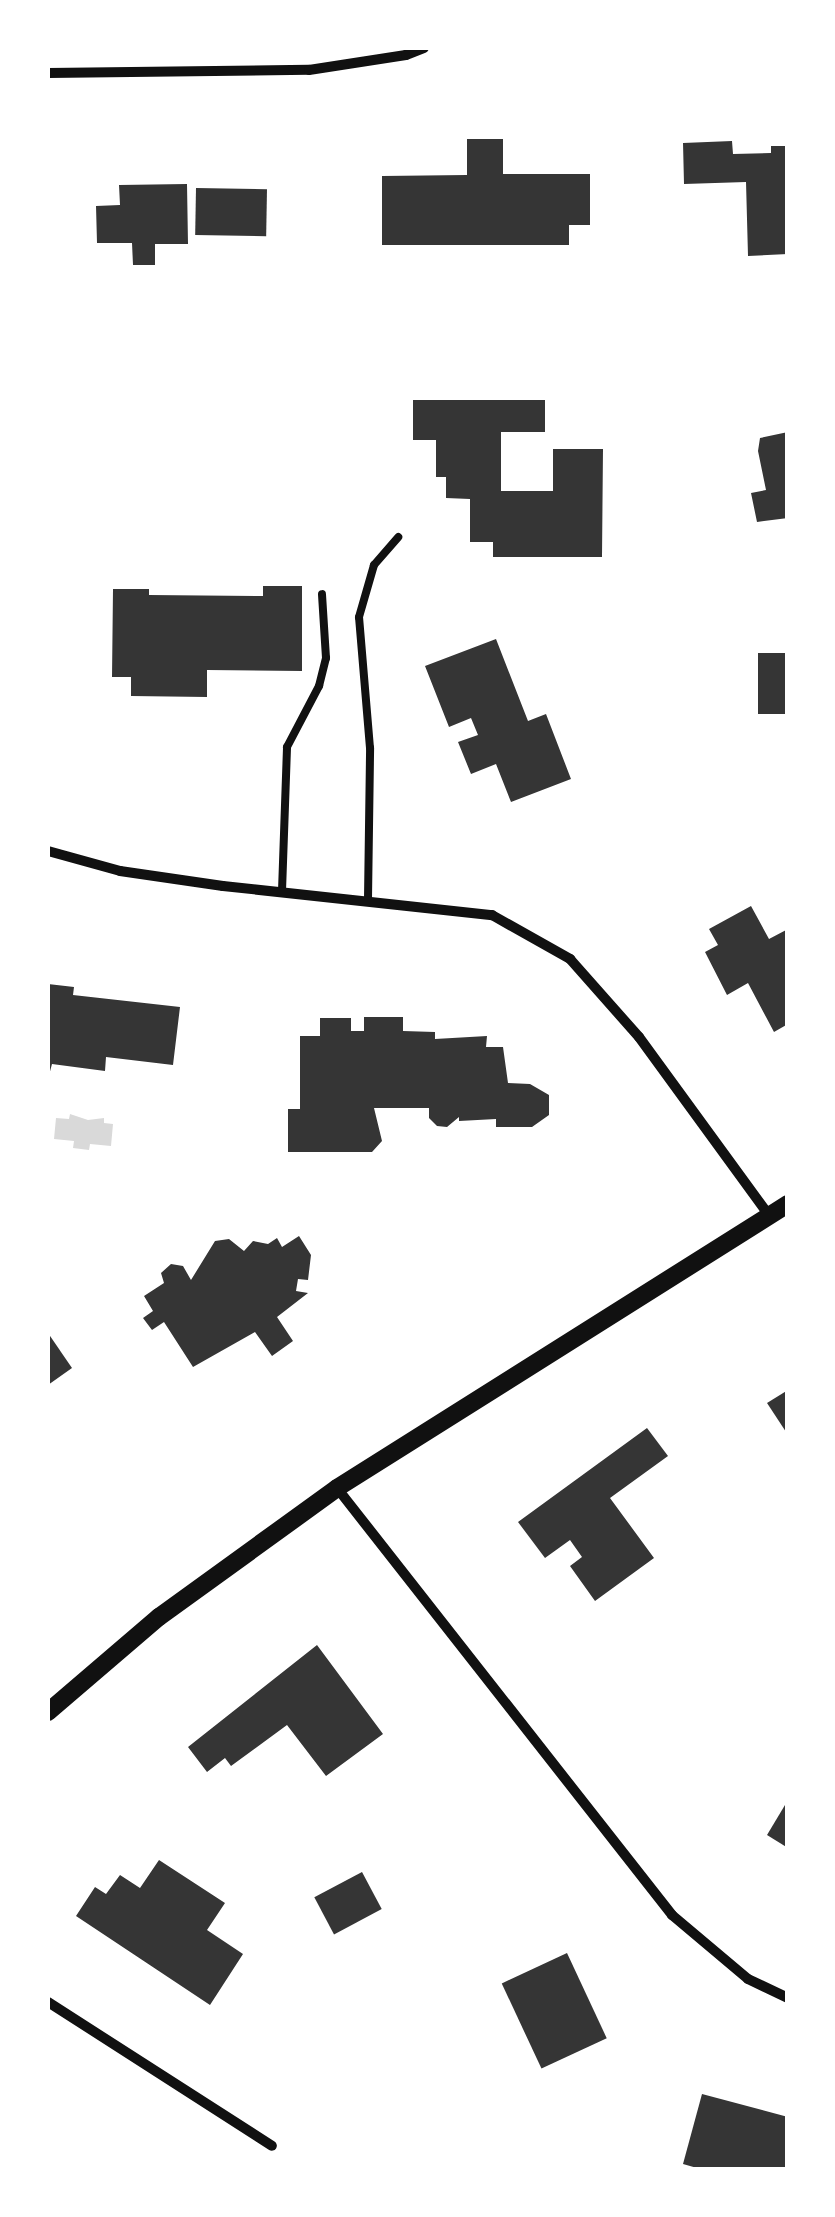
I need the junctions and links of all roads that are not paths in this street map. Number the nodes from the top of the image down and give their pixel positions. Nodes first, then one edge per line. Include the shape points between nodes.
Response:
1 (424, 48) edge
2 (48, 73) edge
3 (398, 538) dead end
4 (322, 594) dead end
5 (48, 851) edge
6 (282, 891) junction
7 (368, 899) junction
8 (788, 1204) edge
9 (768, 1215) junction
10 (337, 1488) junction
11 (48, 1712) edge
12 (788, 1998) edge
13 (48, 2002) edge
14 (272, 2146) dead end

1 - 2 street via 309,70
3 - 7 lane via 374,565 360,617 370,748
4 - 6 lane via 326,658 287,747
5 - 6 street via 120,871
6 - 7 street
7 - 9 street via 492,915 570,959 639,1037
8 - 9 street
9 - 10 street
10 - 11 street via 159,1617
10 - 12 street via 672,1915 748,1978
13 - 14 street

